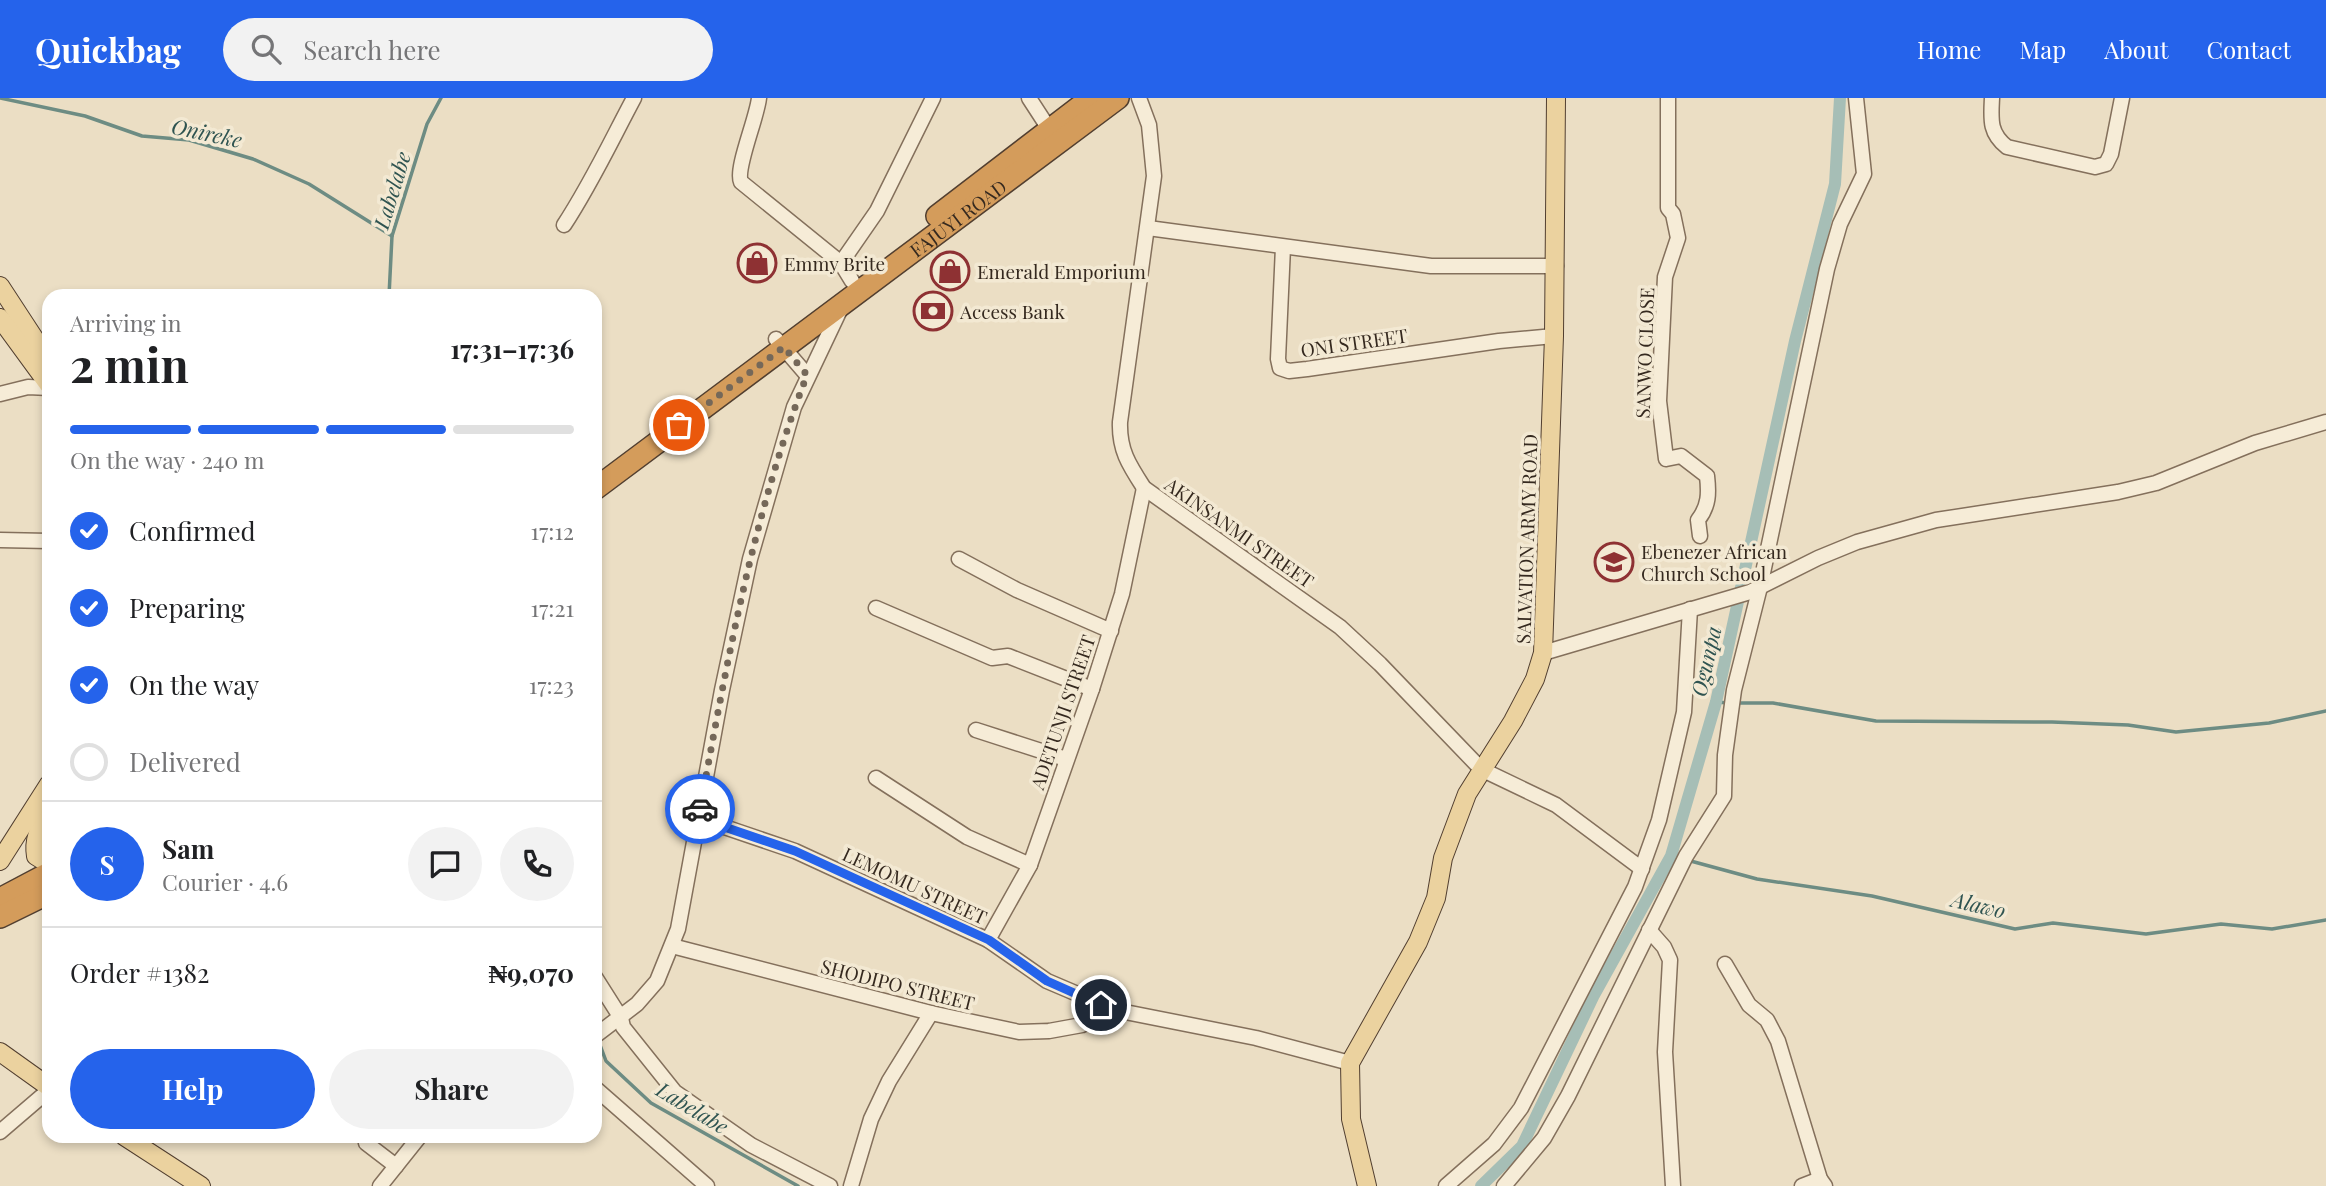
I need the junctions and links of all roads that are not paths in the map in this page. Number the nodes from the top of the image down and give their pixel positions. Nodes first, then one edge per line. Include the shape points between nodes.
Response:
1 (634, 98) edge
2 (759, 98) edge
3 (933, 98) edge
4 (1029, 98) edge
5 (1091, 98) edge
6 (1118, 98) edge
7 (1139, 98) edge
8 (1556, 98) edge
9 (1668, 98) edge
10 (1856, 98) edge
11 (1992, 98) edge
12 (2122, 98) edge
13 (1055, 136) junction
14 (564, 225) dead end
15 (1148, 228) junction
16 (1283, 247) junction
17 (1556, 266) junction
18 (846, 272) junction
19 (0, 286) edge
20 (842, 306) junction
21 (0, 318) edge
22 (1554, 336) junction
23 (780, 343) junction
24 (42, 350) edge
25 (807, 375) junction
26 (42, 376) edge
27 (42, 386) edge
28 (0, 394) edge
29 (2326, 422) edge
30 (602, 468) edge
31 (602, 483) edge
32 (1144, 488) junction
33 (1700, 536) dead end
34 (0, 540) edge
35 (42, 541) edge
36 (959, 559) dead end
37 (1755, 590) junction
38 (876, 608) dead end
39 (1690, 608) junction
40 (1111, 631) junction
41 (1543, 653) junction
42 (1092, 688) junction
43 (976, 730) dead end
44 (1066, 760) junction
45 (1481, 769) junction
46 (876, 778) dead end
47 (42, 795) edge
48 (698, 818) junction
49 (42, 824) edge
50 (42, 860) edge
51 (0, 861) edge
52 (1030, 865) junction
53 (1642, 869) junction
54 (42, 877) edge
55 (42, 896) edge
56 (0, 899) edge
57 (0, 917) edge
58 (1649, 930) junction
59 (989, 940) junction
60 (672, 946) junction
61 (1725, 964) dead end
62 (602, 989) edge
63 (1115, 1010) junction
64 (931, 1013) junction
65 (618, 1020) junction
66 (602, 1031) edge
67 (0, 1052) edge
68 (1350, 1063) junction
69 (42, 1084) edge
70 (602, 1094) edge
71 (42, 1095) edge
72 (0, 1132) edge
73 (135, 1143) edge
74 (366, 1143) edge
75 (414, 1143) edge
76 (396, 1166) junction
77 (1822, 1183) edge
78 (201, 1186) edge
79 (380, 1186) edge
80 (707, 1186) edge
81 (830, 1186) edge
82 (851, 1186) edge
83 (1367, 1186) edge
84 (1446, 1186) edge
85 (1504, 1186) edge
86 (1673, 1186) edge
87 (1802, 1186) edge

1 - 14 street via 604,150 594,180
2 - 18 street via 739,165 741,182
3 - 18 street
4 - 13 street
5 - 13 highway, FAJUYI ROAD
6 - 13 highway, FAJUYI ROAD
7 - 15 street, AKINSANMI STREET via 1154,150
8 - 17 main road, SALVATION ARMY ROAD
9 - 33 street, SANWO CLOSE via 1668,208 1678,238 1665,277 1661,432 1666,459 1681,456 1707,476 1707,509 1699,520
10 - 37 street via 1864,173 1840,224 1827,270
11 - 12 street via 1990,125 2007,147 2095,167 2106,164 2112,154
13 - 18 highway, FAJUYI ROAD
13 - 20 highway, FAJUYI ROAD
15 - 16 street
15 - 32 street, AKINSANMI STREET via 1119,444
16 - 17 street via 1431,266
16 - 22 street, ONI STREET via 1278,359 1280,368 1289,371
17 - 22 main road, SALVATION ARMY ROAD
18 - 23 highway, FAJUYI ROAD
19 - 24 main road
20 - 23 highway, FAJUYI ROAD
20 - 25 street
21 - 26 main road
22 - 41 main road, SALVATION ARMY ROAD
23 - 25 street
23 - 30 highway, FAJUYI ROAD
23 - 31 highway, FAJUYI ROAD
25 - 48 street via 780,450 750,559
27 - 28 street
29 - 37 street via 2255,443 2156,483 1936,520 1857,542
32 - 40 street, ADETUNJI STREET
32 - 45 street, AKINSANMI STREET via 1340,627
34 - 35 street
36 - 40 street
37 - 39 street
37 - 58 street via 1732,703 1724,796 1684,859
38 - 42 street via 992,658 1008,656
39 - 41 street
39 - 53 street via 1684,712 1659,820
40 - 42 street, ADETUNJI STREET
41 - 45 main road, SALVATION ARMY ROAD via 1530,690
42 - 44 street, ADETUNJI STREET
43 - 44 street
44 - 52 street, ADETUNJI STREET
45 - 53 street via 1556,805
45 - 68 main road, SALVATION ARMY ROAD via 1453,826 1436,898 1418,942
46 - 52 street via 967,836
47 - 51 main road
48 - 59 street, LEMOMU STREET via 795,851
48 - 60 street
49 - 50 main road via 34,846
52 - 59 street, ADETUNJI STREET
53 - 84 street via 1521,1108 1494,1144
54 - 56 highway
55 - 57 highway
58 - 85 street via 1569,1096 1544,1138
58 - 86 street via 1670,960 1665,1052
59 - 63 street, LEMOMU STREET via 1047,981
60 - 64 street, SHODIPO STREET
60 - 65 street via 657,981
61 - 77 street via 1749,1005 1768,1020
62 - 65 street
63 - 64 street, SHODIPO STREET via 1082,1025 1019,1032
63 - 68 street, LEMOMU STREET via 1256,1038
64 - 82 street via 871,1119
65 - 66 street
65 - 81 street via 675,1092 751,1145
67 - 69 main road
68 - 83 main road via 1351,1119
70 - 80 street
71 - 72 street
73 - 78 main road
74 - 76 street
75 - 76 street
76 - 79 street
77 - 87 street

